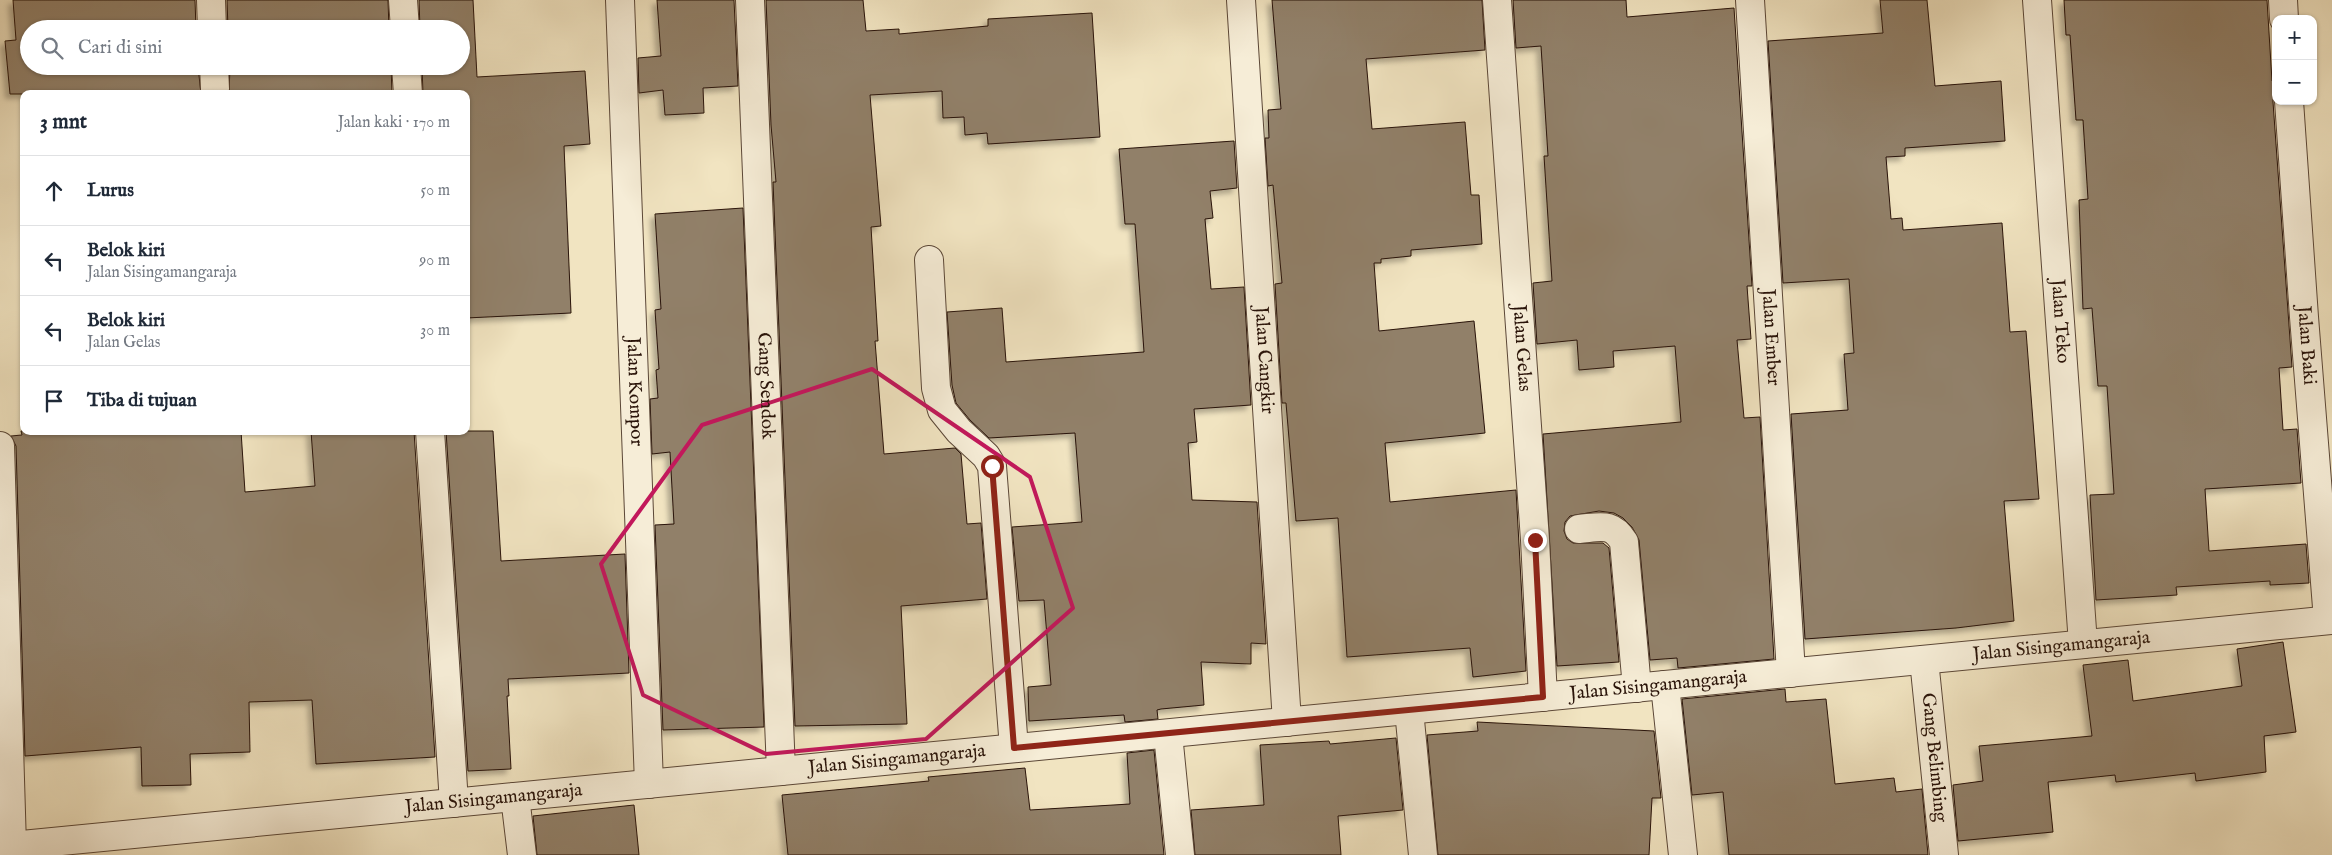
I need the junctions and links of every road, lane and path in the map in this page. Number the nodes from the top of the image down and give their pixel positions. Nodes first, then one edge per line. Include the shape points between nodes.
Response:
1 (210, 0) edge
2 (403, 0) edge
3 (620, 0) edge
4 (750, 0) edge
5 (1240, 0) edge
6 (1497, 0) edge
7 (1750, 0) edge
8 (2037, 0) edge
9 (2283, 0) edge
10 (2284, 15) edge
11 (211, 20) edge
12 (404, 20) edge
13 (407, 75) edge
14 (408, 90) edge
15 (2289, 105) edge
16 (929, 260) dead end
17 (430, 435) edge
18 (0, 446) edge
19 (1579, 528) dead end
20 (2330, 620) edge
21 (2083, 644) junction
22 (1924, 660) junction
23 (1791, 673) junction
24 (1665, 685) junction
25 (1637, 688) junction
26 (1543, 697) junction
27 (1409, 710) junction
28 (1287, 722) junction
29 (1168, 734) junction
30 (1014, 748) junction
31 (781, 771) junction
32 (649, 784) junction
33 (515, 797) junction
34 (454, 803) junction
35 (146, 844) edge
36 (6, 847) edge
37 (522, 855) edge
38 (1180, 855) edge
39 (1423, 855) edge
40 (1683, 855) edge
41 (1944, 855) edge

1 - 11 street
2 - 12 street
3 - 32 street, Jalan Kompor
4 - 31 street, Gang Sendok
5 - 28 street, Jalan Cangkir
6 - 26 street, Jalan Gelas
7 - 23 street, Jalan Ember
8 - 21 street, Jalan Teko
9 - 10 street
13 - 14 street
15 - 20 street, Jalan Baki
16 - 30 street via 936,388 942,410 992,466
17 - 34 street
18 - 36 street
19 - 25 street via 1608,527 1618,532 1624,542
20 - 21 street, Jalan Sisingamangaraja
21 - 22 street, Jalan Sisingamangaraja
22 - 23 street, Jalan Sisingamangaraja
22 - 41 street, Gang Belimbing
23 - 24 street, Jalan Sisingamangaraja
24 - 25 street, Jalan Sisingamangaraja
24 - 40 street
25 - 26 street, Jalan Sisingamangaraja
26 - 27 street, Jalan Sisingamangaraja
27 - 28 street, Jalan Sisingamangaraja
27 - 39 street
28 - 29 street, Jalan Sisingamangaraja
29 - 30 street, Jalan Sisingamangaraja
29 - 38 street
30 - 31 street, Jalan Sisingamangaraja
31 - 32 street, Jalan Sisingamangaraja
32 - 33 street, Jalan Sisingamangaraja
33 - 34 street, Jalan Sisingamangaraja
33 - 37 street
34 - 35 street, Jalan Sisingamangaraja
35 - 36 street, Jalan Sisingamangaraja

